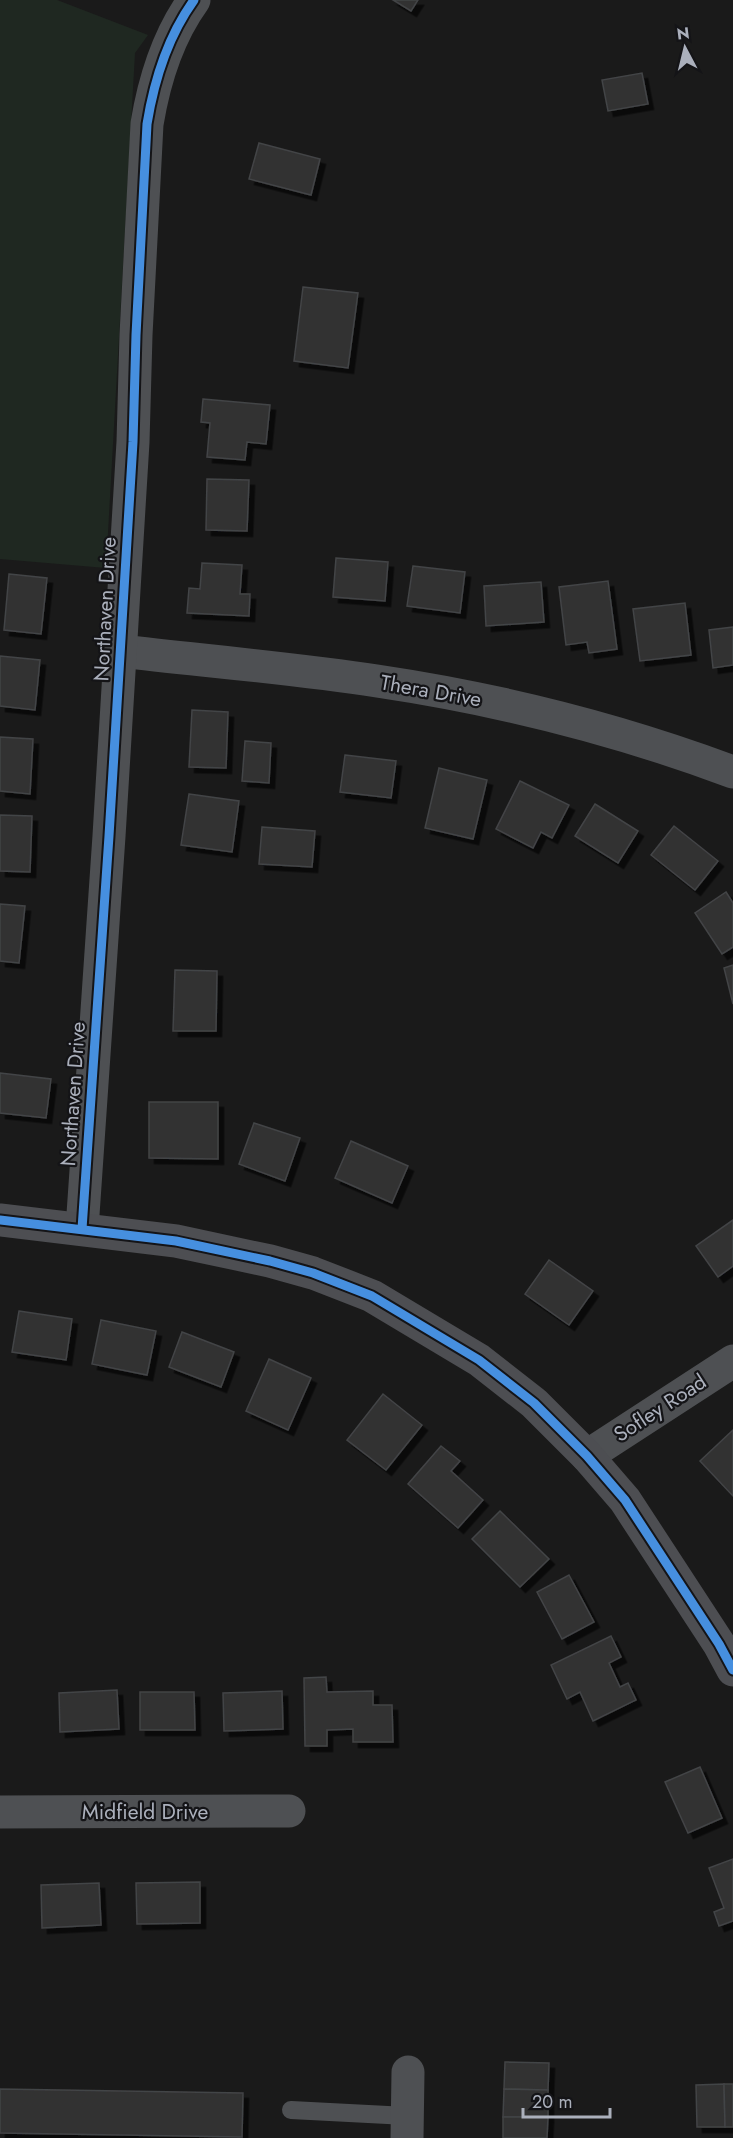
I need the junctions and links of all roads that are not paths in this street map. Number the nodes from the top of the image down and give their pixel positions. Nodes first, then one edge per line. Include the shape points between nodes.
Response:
1 (194, 0) edge
2 (120, 651) junction
3 (733, 772) edge
4 (0, 1220) edge
5 (82, 1229) junction
6 (733, 1361) edge
7 (587, 1456) junction
8 (733, 1670) edge
9 (289, 1811) dead end
10 (0, 1812) edge
11 (408, 2072) dead end
12 (291, 2110) dead end
13 (407, 2127) edge

1 - 2 street, Northaven Drive via 167,50 147,124
2 - 3 street, Thera Drive via 376,681 473,698 585,724 675,750
2 - 5 street, Northaven Drive
4 - 5 street
5 - 7 street via 176,1241 270,1261 372,1296 479,1360 534,1403
6 - 7 street, Sofley Road
7 - 8 street via 625,1500
9 - 10 street, Midfield Drive
11 - 13 street
12 - 13 lane

